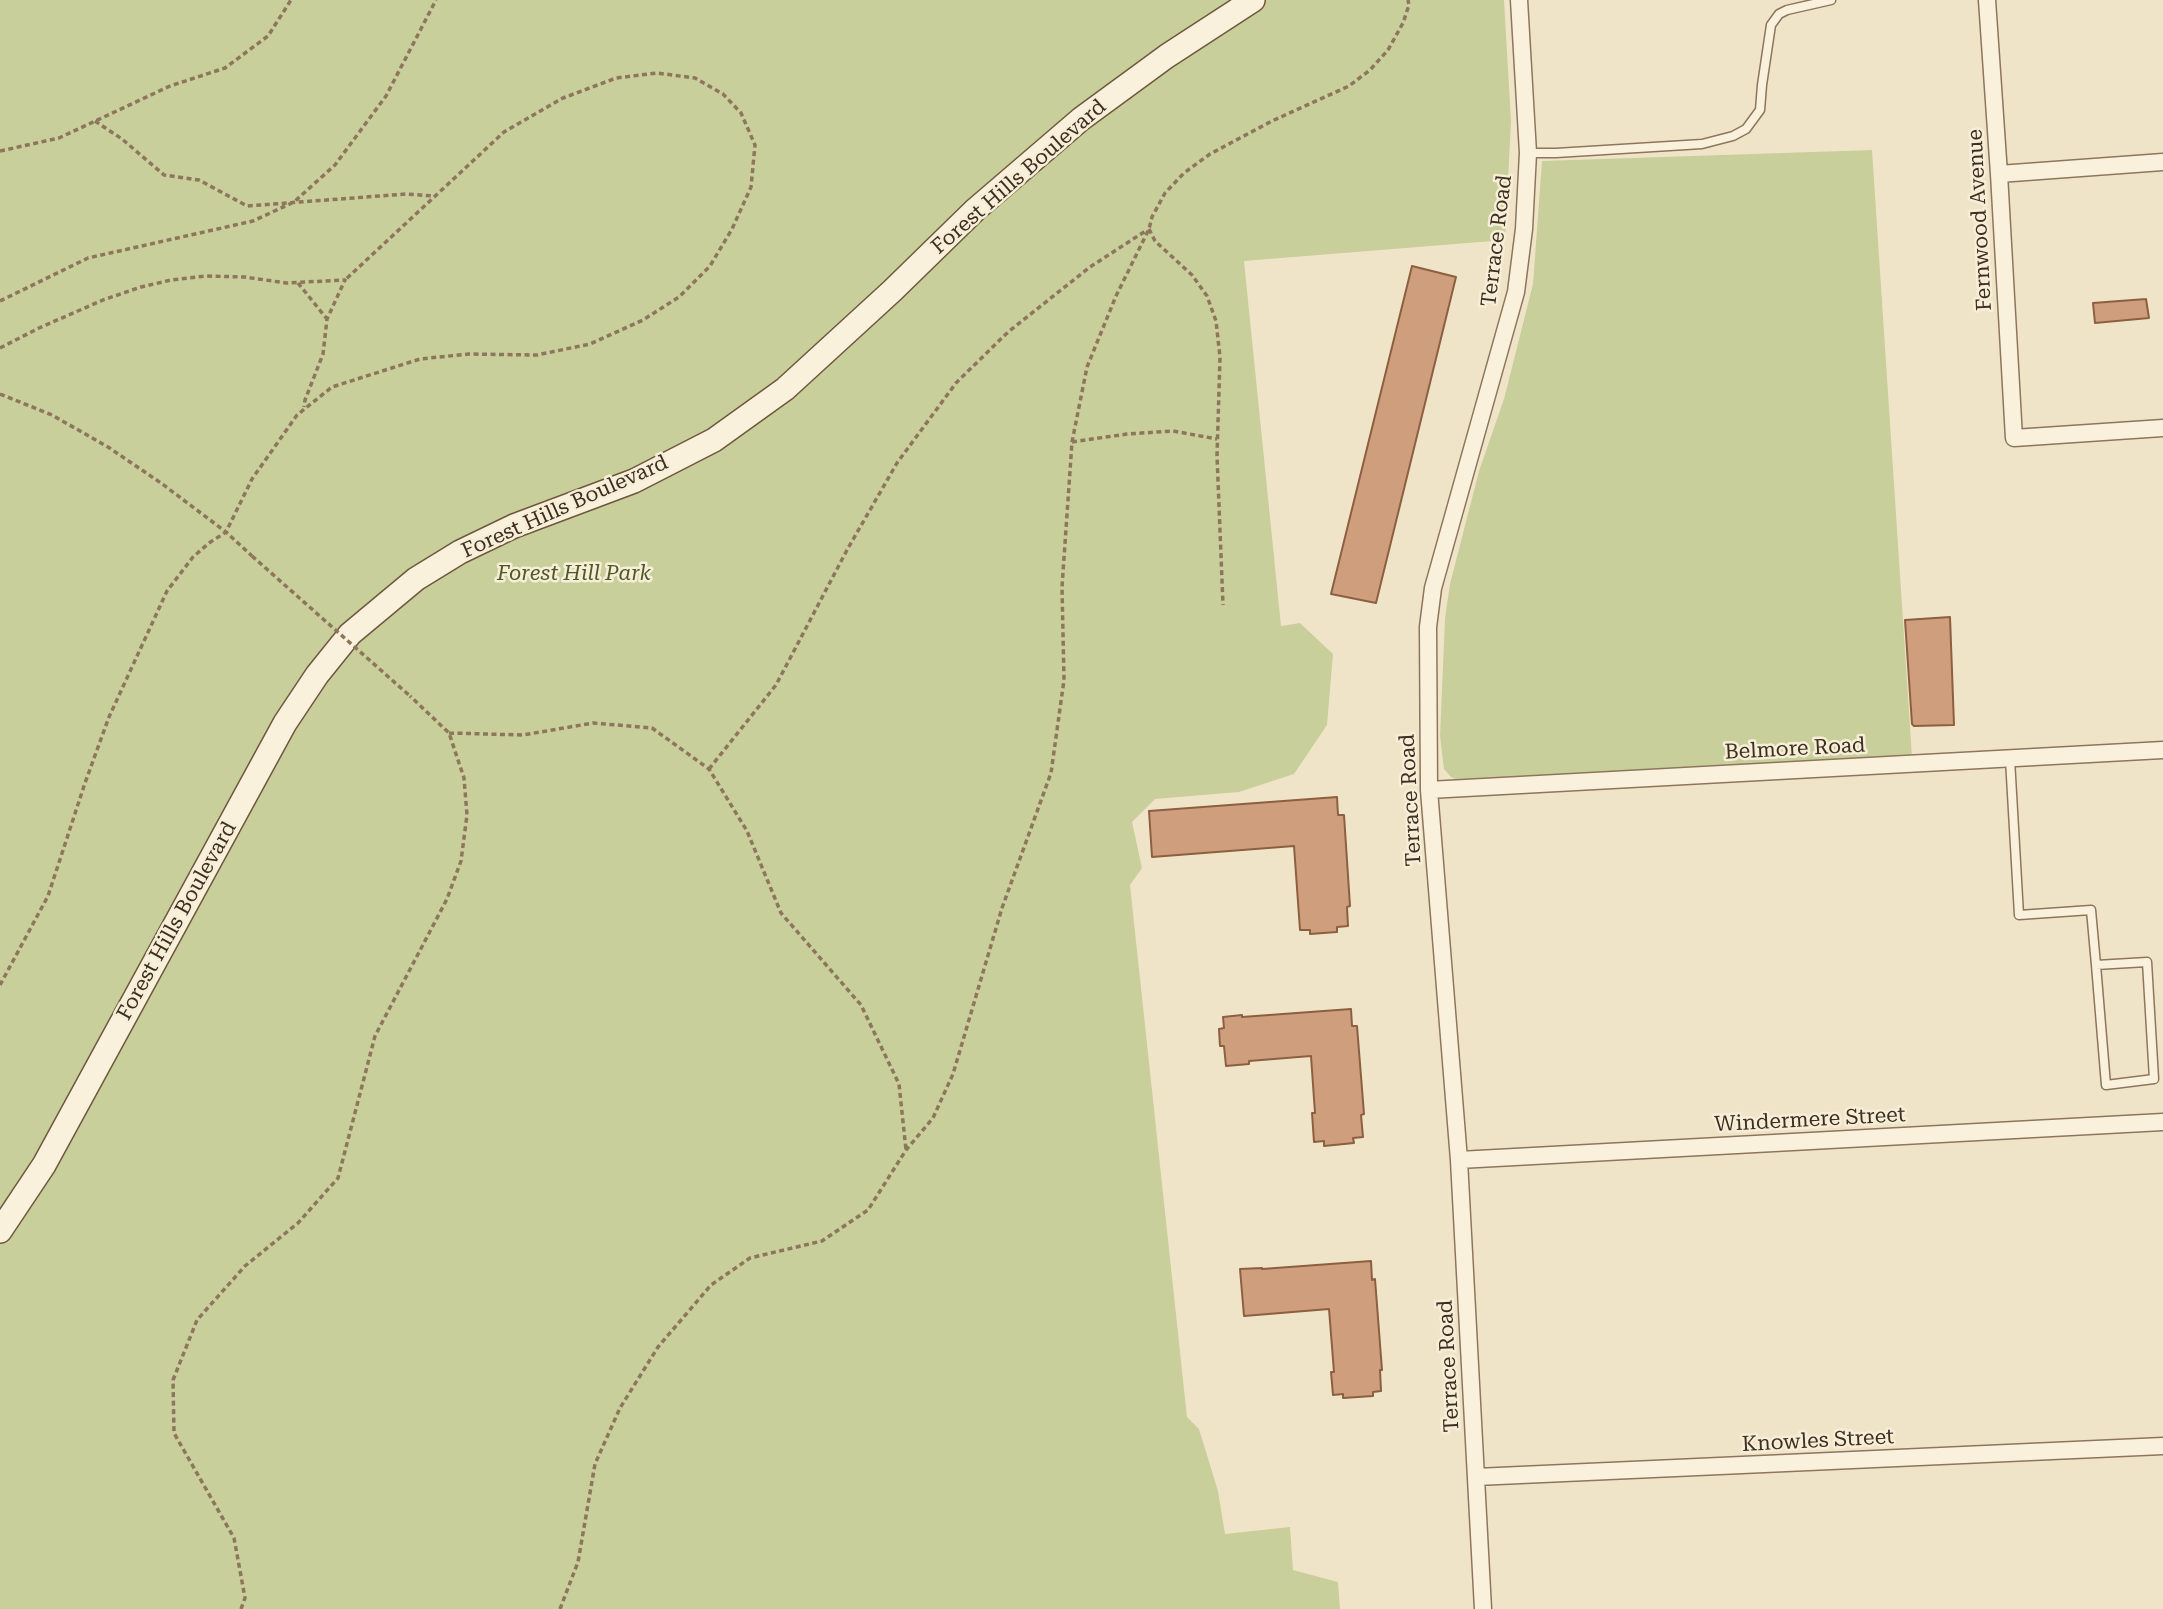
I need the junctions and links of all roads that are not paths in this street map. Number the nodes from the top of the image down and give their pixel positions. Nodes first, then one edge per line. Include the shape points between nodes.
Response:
1 (1253, 0) edge
2 (1519, 0) edge
3 (1831, 0) edge
4 (1987, 0) edge
5 (1528, 153) junction
6 (2163, 162) edge
7 (1999, 174) junction
8 (2163, 428) edge
9 (2163, 750) edge
10 (2010, 759) junction
11 (1429, 790) junction
12 (2096, 965) junction
13 (2163, 1122) edge
14 (1459, 1160) junction
15 (0, 1231) edge
16 (2163, 1446) edge
17 (1476, 1477) junction
18 (1483, 1609) edge

1 - 15 street, Forest Hills Boulevard via 1082,119 975,210 785,389 715,440 634,481 514,526 460,552 416,579 350,634 285,723 44,1165
2 - 5 street, Terrace Road
3 - 5 lane via 1787,10 1771,25 1760,110 1746,129 1702,144
4 - 7 street, Fernwood Avenue
5 - 11 street, Terrace Road via 1516,292 1433,588 1428,627
6 - 7 street
7 - 8 street, Fernwood Avenue via 2014,438
9 - 10 street, Belmore Road
10 - 11 street, Belmore Road
10 - 12 lane via 2018,915 2091,911
11 - 14 street, Terrace Road
12 - 12 lane via 2106,1084 2154,1079 2147,962
13 - 14 street, Windermere Street
14 - 17 street, Terrace Road
16 - 17 street, Knowles Street
17 - 18 street, Terrace Road

